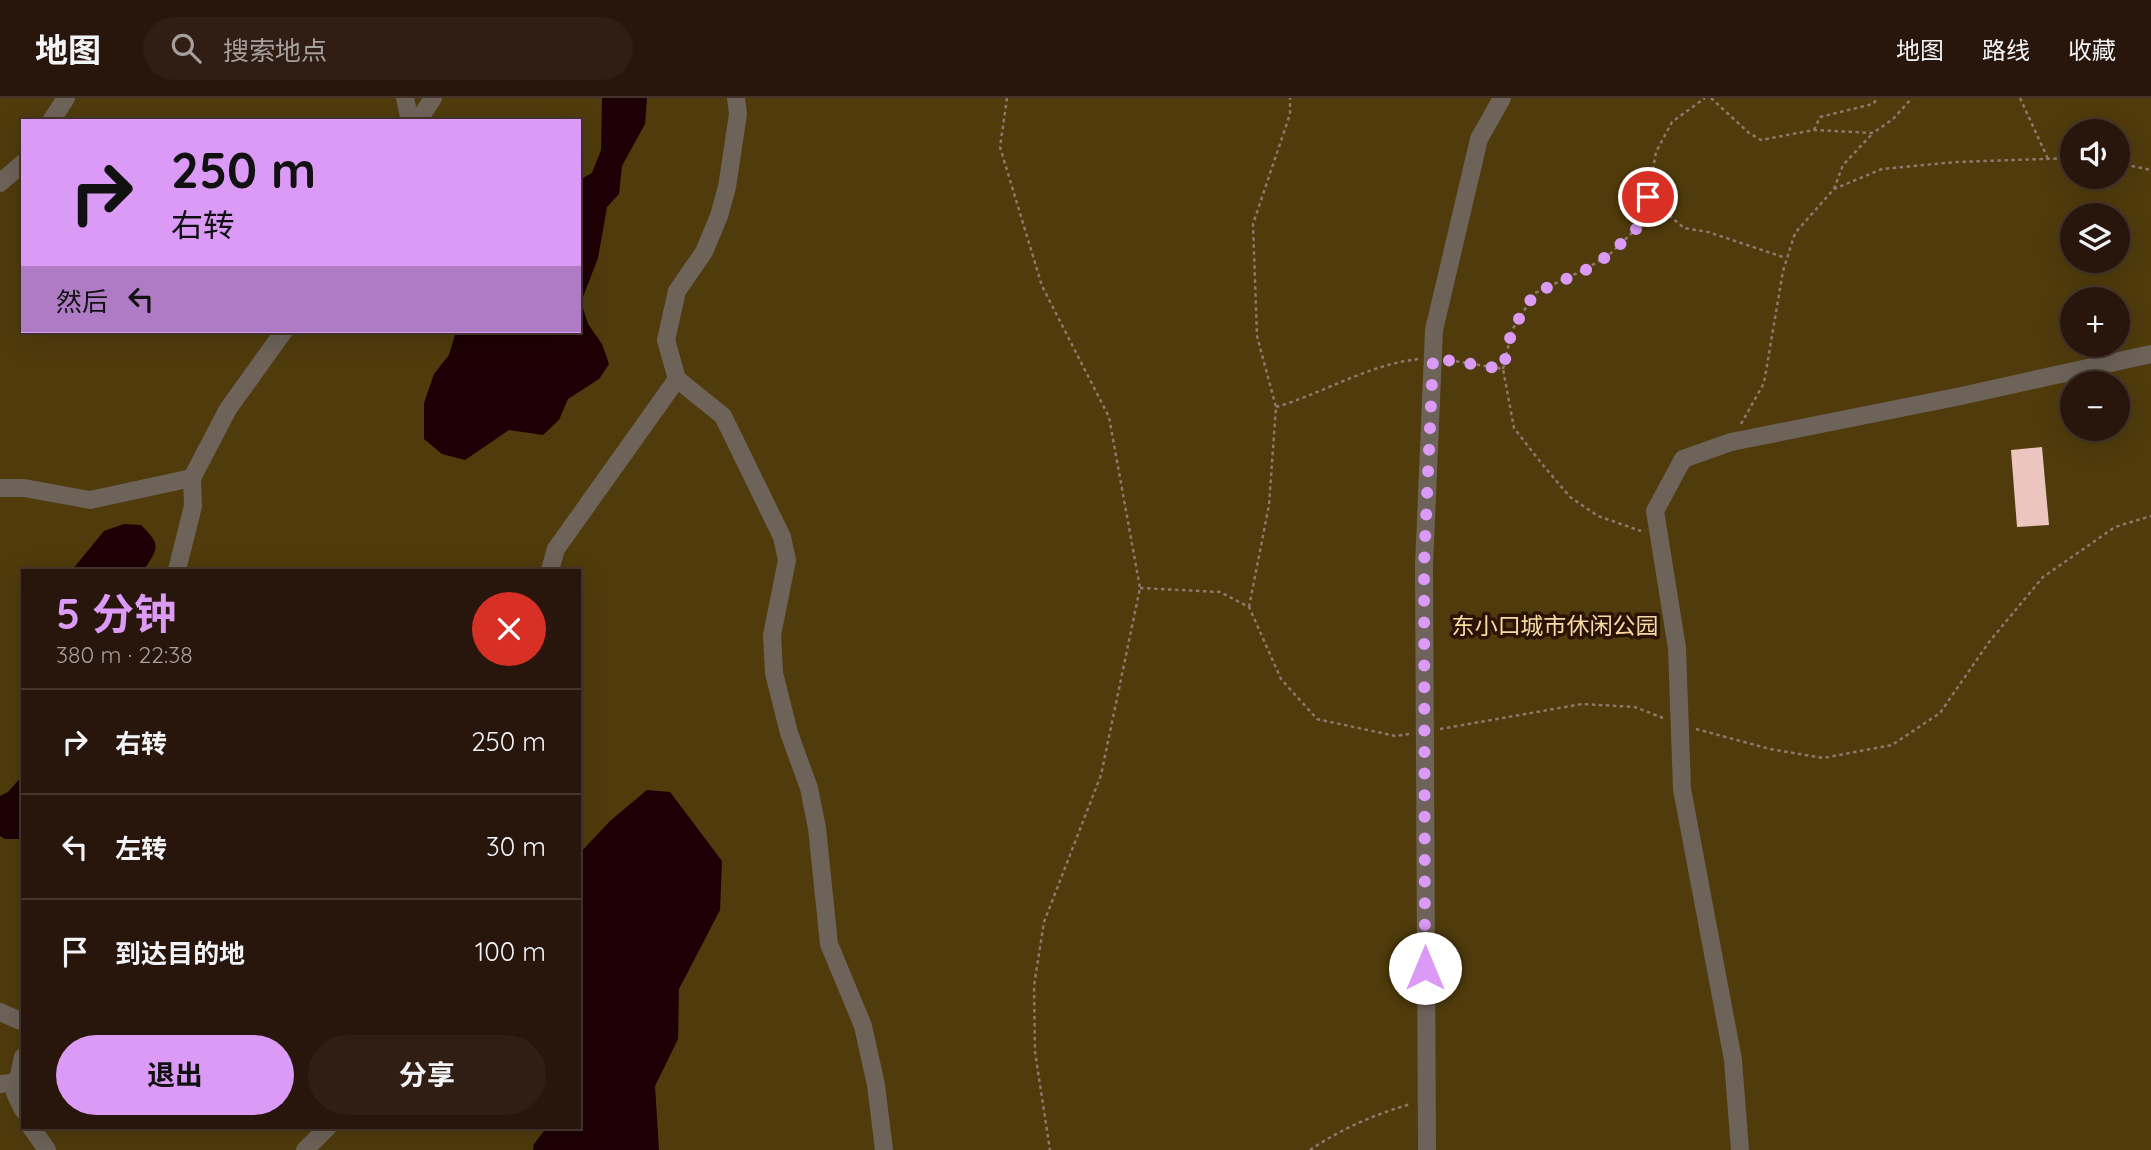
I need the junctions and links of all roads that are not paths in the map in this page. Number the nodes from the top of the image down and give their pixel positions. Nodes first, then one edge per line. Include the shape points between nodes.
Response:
1 (66, 98) edge
2 (405, 98) edge
3 (433, 98) edge
4 (736, 98) edge
5 (1502, 98) edge
6 (52, 119) edge
7 (410, 119) edge
8 (419, 119) edge
9 (21, 165) edge
10 (0, 183) edge
11 (283, 333) edge
12 (2151, 354) edge
13 (677, 379) junction
14 (192, 478) junction
15 (0, 488) edge
16 (177, 569) edge
17 (550, 569) edge
18 (0, 1012) edge
19 (21, 1021) edge
20 (21, 1061) edge
21 (9, 1083) edge
22 (21, 1106) edge
23 (32, 1129) edge
24 (326, 1129) edge
25 (47, 1150) edge
26 (305, 1150) edge
27 (884, 1150) edge
28 (1426, 1150) edge
29 (1740, 1150) edge

1 - 6 street
2 - 7 street
3 - 8 street
4 - 13 street via 738,114 722,207 704,252 677,290 666,340
5 - 28 street via 1479,139 1434,330 1424,566
9 - 10 street
11 - 14 street via 228,409
12 - 29 street via 1731,442 1683,459 1655,511 1677,648 1682,789 1733,1060
13 - 17 street via 556,549
13 - 27 street via 723,416 782,537 787,560 772,635 774,673 809,789 829,944 863,1026
14 - 15 street via 90,500
14 - 16 street via 193,506
18 - 19 street
20 - 21 street
21 - 22 street
23 - 25 street
24 - 26 street

